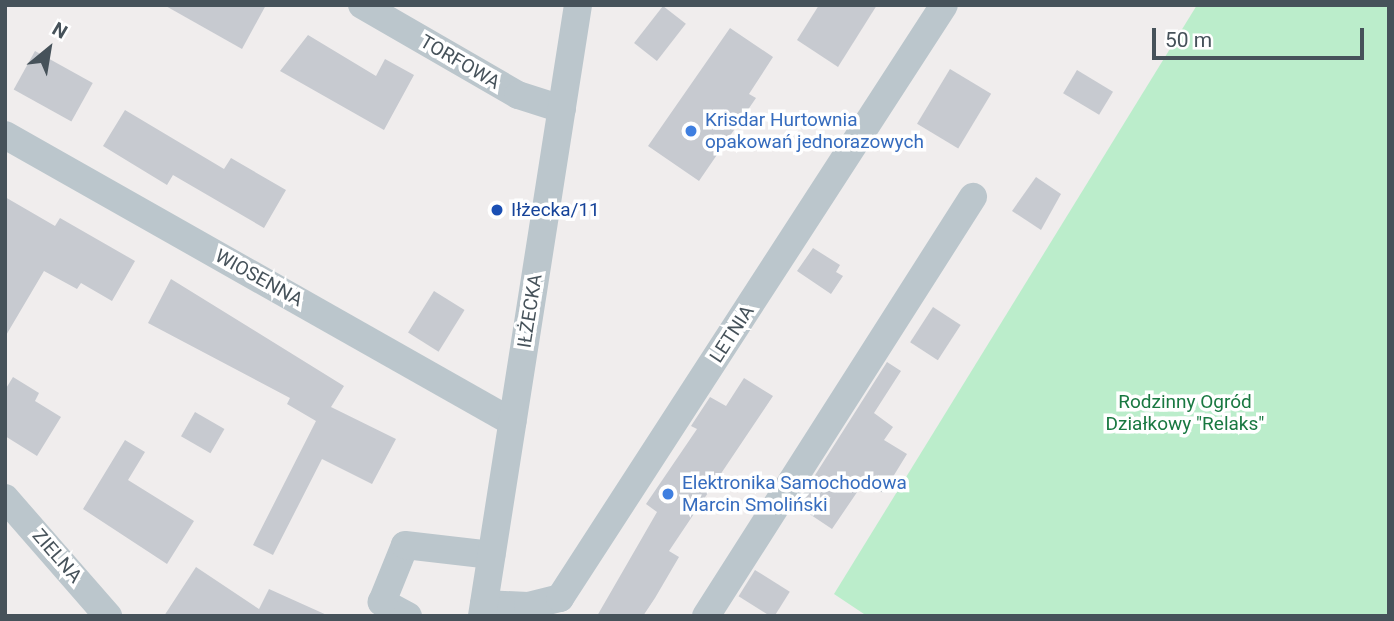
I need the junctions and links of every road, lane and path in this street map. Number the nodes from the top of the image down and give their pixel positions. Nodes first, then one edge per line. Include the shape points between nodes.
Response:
1 (362, 5) edge
2 (578, 5) edge
3 (944, 5) edge
4 (562, 108) junction
5 (5, 135) edge
6 (973, 197) dead end
7 (512, 422) junction
8 (5, 498) edge
9 (491, 555) junction
10 (483, 610) edge
11 (108, 616) edge
12 (408, 616) edge
13 (706, 616) edge

1 - 4 street, TORFOWA via 518,95
2 - 4 street, IŁŻECKA
3 - 10 street, LETNIA via 560,598
4 - 7 street, IŁŻECKA
5 - 7 street, WIOSENNA
6 - 13 street
7 - 9 street, IŁŻECKA
8 - 11 street, ZIELNA
9 - 10 street, IŁŻECKA
9 - 12 street via 405,545 382,602

